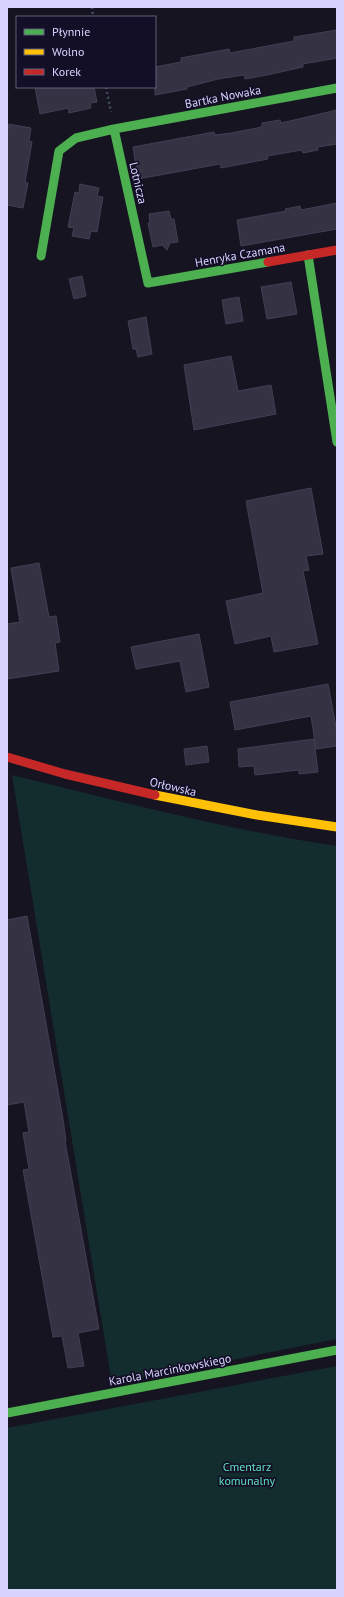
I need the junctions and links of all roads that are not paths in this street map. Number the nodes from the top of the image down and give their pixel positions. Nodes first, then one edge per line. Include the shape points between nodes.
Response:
1 (337, 88) edge
2 (114, 129) junction
3 (337, 250) edge
4 (308, 255) junction
5 (40, 256) dead end
6 (148, 284) joint
7 (337, 442) edge
8 (7, 757) edge
9 (337, 827) edge
10 (337, 1350) edge
11 (7, 1413) edge

1 - 2 street, Bartka Nowaka
2 - 5 street, Bartka Nowaka via 76,138 59,151
2 - 6 street, Lotnicza
3 - 4 street, Henryka Czamana
4 - 6 street, Henryka Czamana
4 - 7 street
8 - 9 street, Orłowska via 36,767 205,806
10 - 11 street, Karola Marcinkowskiego

